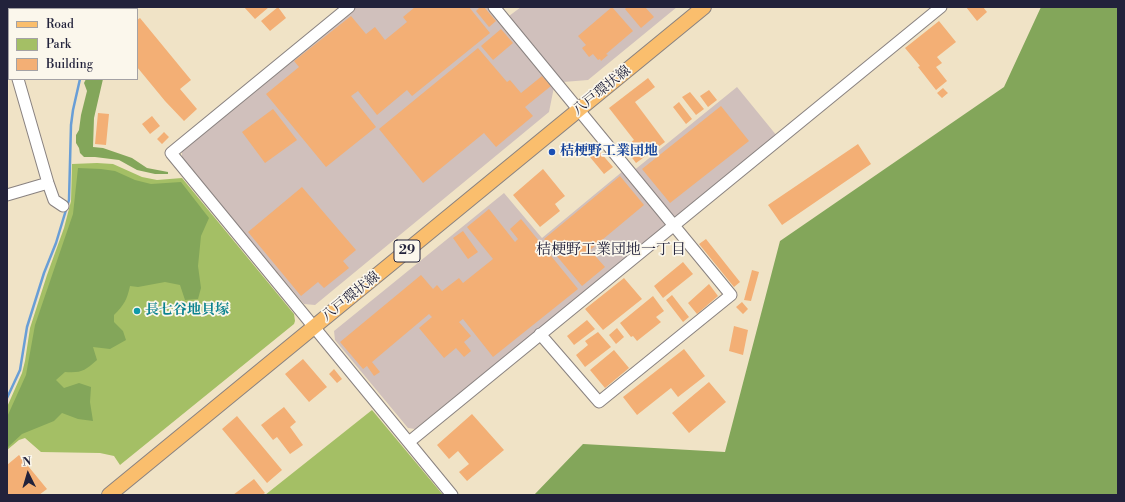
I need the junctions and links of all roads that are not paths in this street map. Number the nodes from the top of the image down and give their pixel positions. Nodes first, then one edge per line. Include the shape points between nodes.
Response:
1 (349, 7) edge
2 (494, 7) edge
3 (704, 7) edge
4 (941, 7) edge
5 (18, 80) edge
6 (579, 110) junction
7 (48, 183) junction
8 (7, 195) edge
9 (63, 206) dead end
10 (674, 225) junction
11 (314, 327) junction
12 (540, 334) junction
13 (409, 442) junction
14 (109, 495) edge
15 (452, 495) edge

1 - 11 street via 171,153
2 - 6 street
3 - 6 main road, 八戸環状線 / 29
4 - 10 street
5 - 7 street
6 - 10 street
6 - 11 main road, 八戸環状線 / 29
7 - 8 street
7 - 9 street via 54,200
10 - 12 street
10 - 12 street via 731,295 599,402
11 - 13 street
11 - 14 main road, 八戸環状線 / 29
12 - 13 street
13 - 15 street

